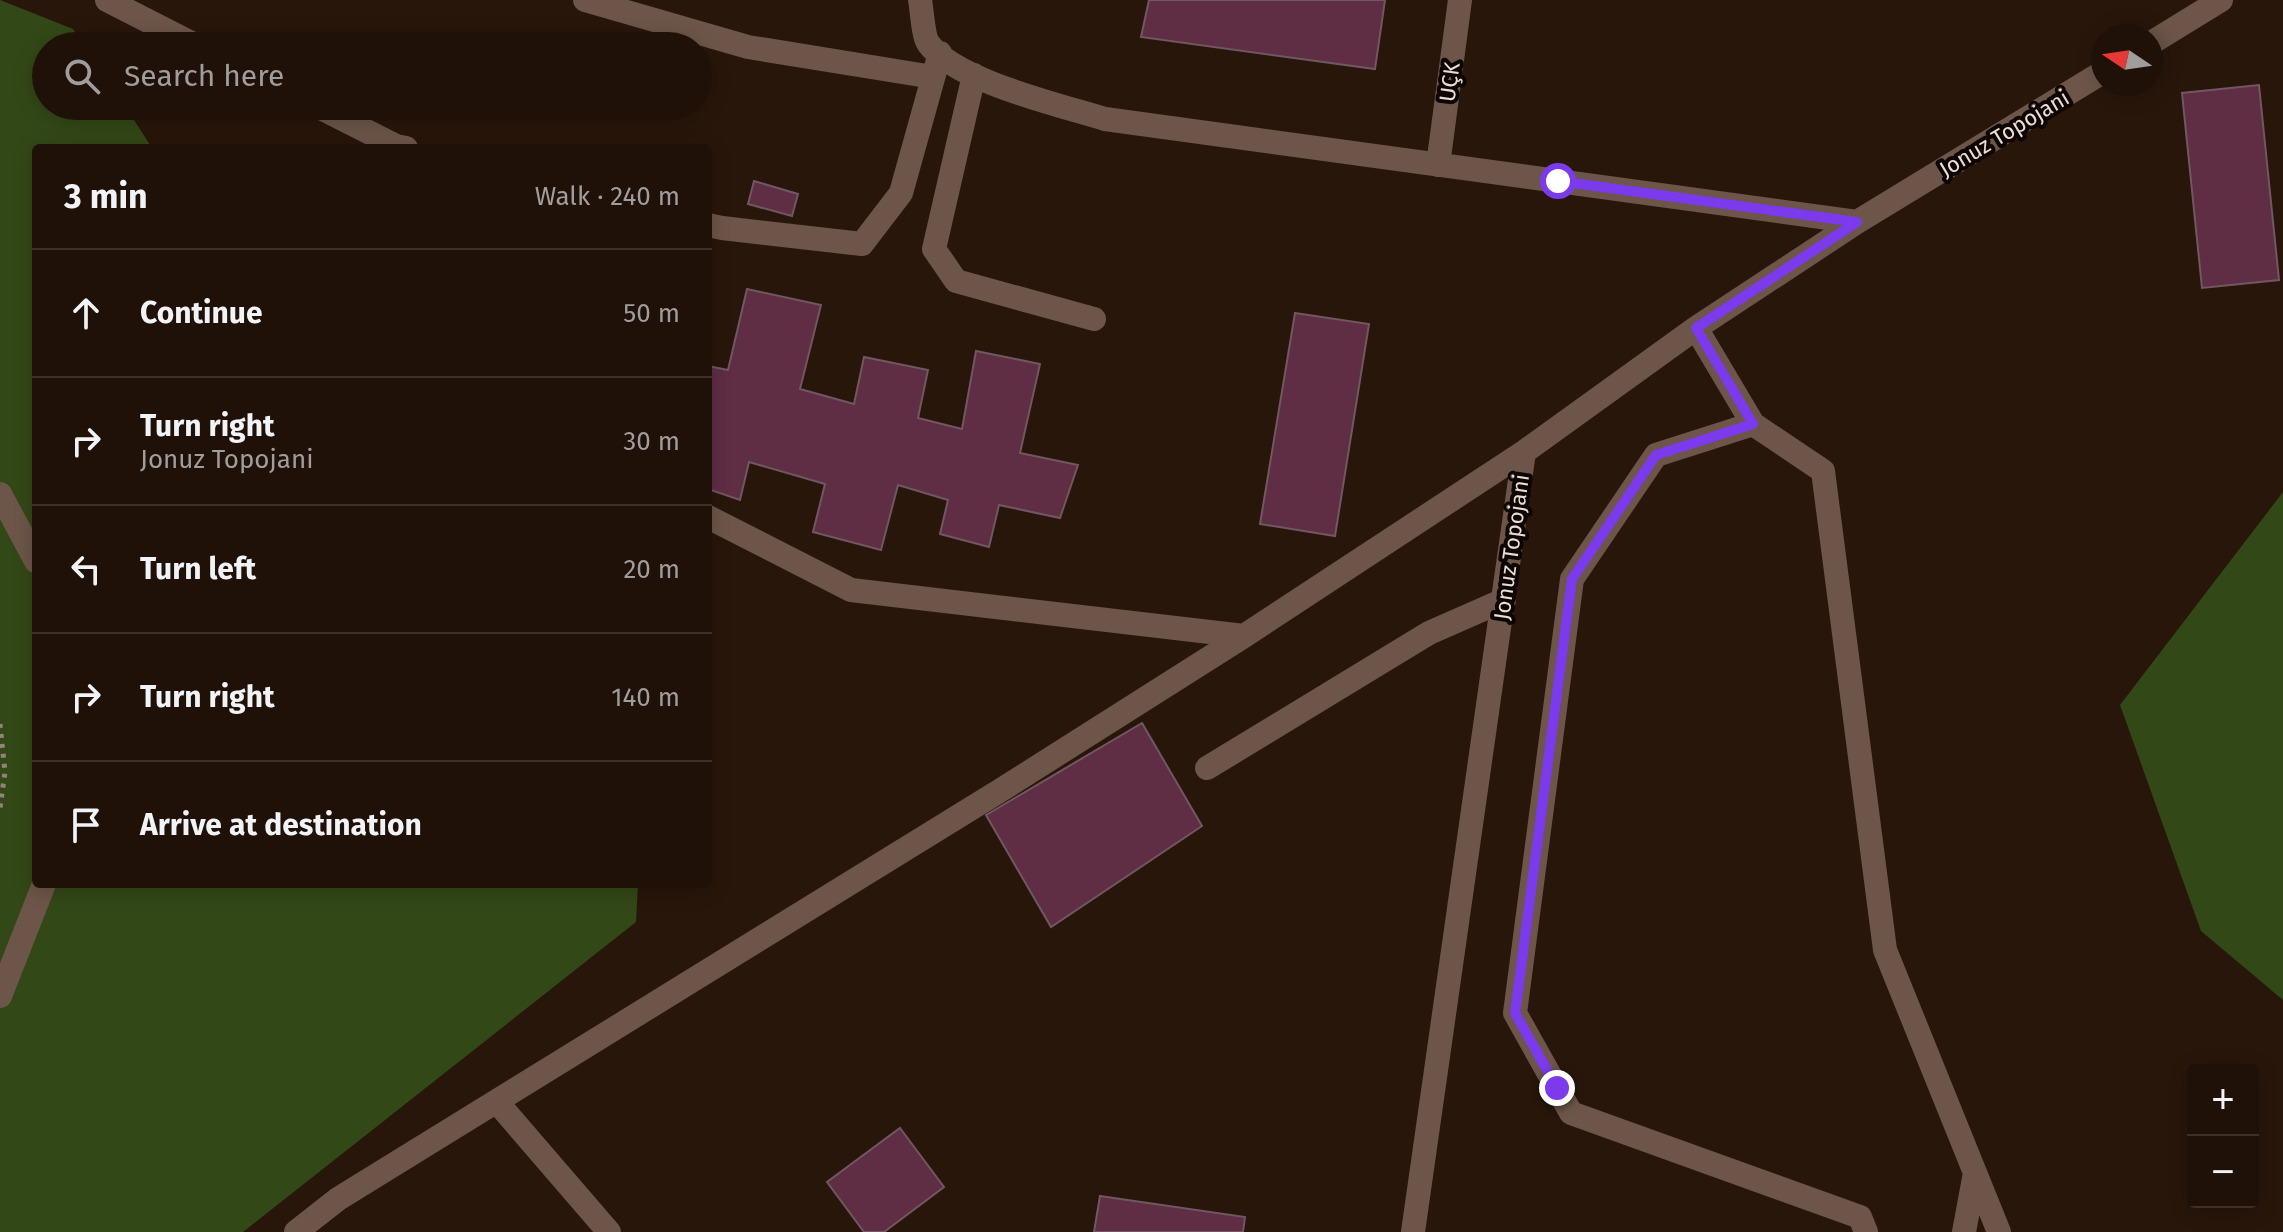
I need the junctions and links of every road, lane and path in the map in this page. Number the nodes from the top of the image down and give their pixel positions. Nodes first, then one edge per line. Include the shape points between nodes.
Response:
1 (107, 0) edge
2 (585, 0) edge
3 (920, 0) edge
4 (1460, 0) edge
5 (2221, 0) edge
6 (170, 32) edge
7 (696, 32) edge
8 (2163, 36) edge
9 (712, 37) edge
10 (940, 53) junction
11 (974, 75) junction
12 (933, 77) junction
13 (2091, 79) edge
14 (345, 120) edge
15 (392, 144) edge
16 (1438, 165) junction
17 (1857, 222) junction
18 (712, 226) edge
19 (1094, 319) dead end
20 (1696, 328) junction
21 (1753, 424) junction
22 (1524, 452) junction
23 (0, 494) edge
24 (712, 519) edge
25 (32, 554) edge
26 (1504, 600) junction
27 (1244, 636) junction
28 (0, 724) edge
29 (1207, 768) dead end
30 (0, 808) edge
31 (42, 888) edge
32 (0, 996) edge
33 (497, 1102) junction
34 (1975, 1173) junction
35 (296, 1232) edge
36 (609, 1232) edge
37 (1413, 1232) edge
38 (1866, 1232) edge
39 (1964, 1232) edge
40 (1999, 1232) edge

1 - 6 street
2 - 7 street
3 - 10 street via 927,41
4 - 16 street, UÇK
5 - 8 street
9 - 12 street
10 - 11 street
10 - 12 street
11 - 16 street via 1105,119
11 - 19 street via 934,249 956,281
12 - 18 street via 901,193 862,244
13 - 17 street, Jonuz Topojani
14 - 15 street
16 - 17 street
17 - 20 street, Jonuz Topojani
20 - 21 street
20 - 22 street, Jonuz Topojani
21 - 34 street via 1823,471 1885,950
21 - 38 street via 1656,455 1572,579 1515,1013 1571,1113 1860,1217
22 - 26 street, Jonuz Topojani
22 - 27 street
23 - 25 street
24 - 27 street via 851,590
26 - 29 street via 1429,633
26 - 37 street, Jonuz Topojani
27 - 33 street
28 - 30 path via 5,772
31 - 32 street
33 - 35 street via 338,1199
33 - 36 street
34 - 39 street
34 - 40 street

